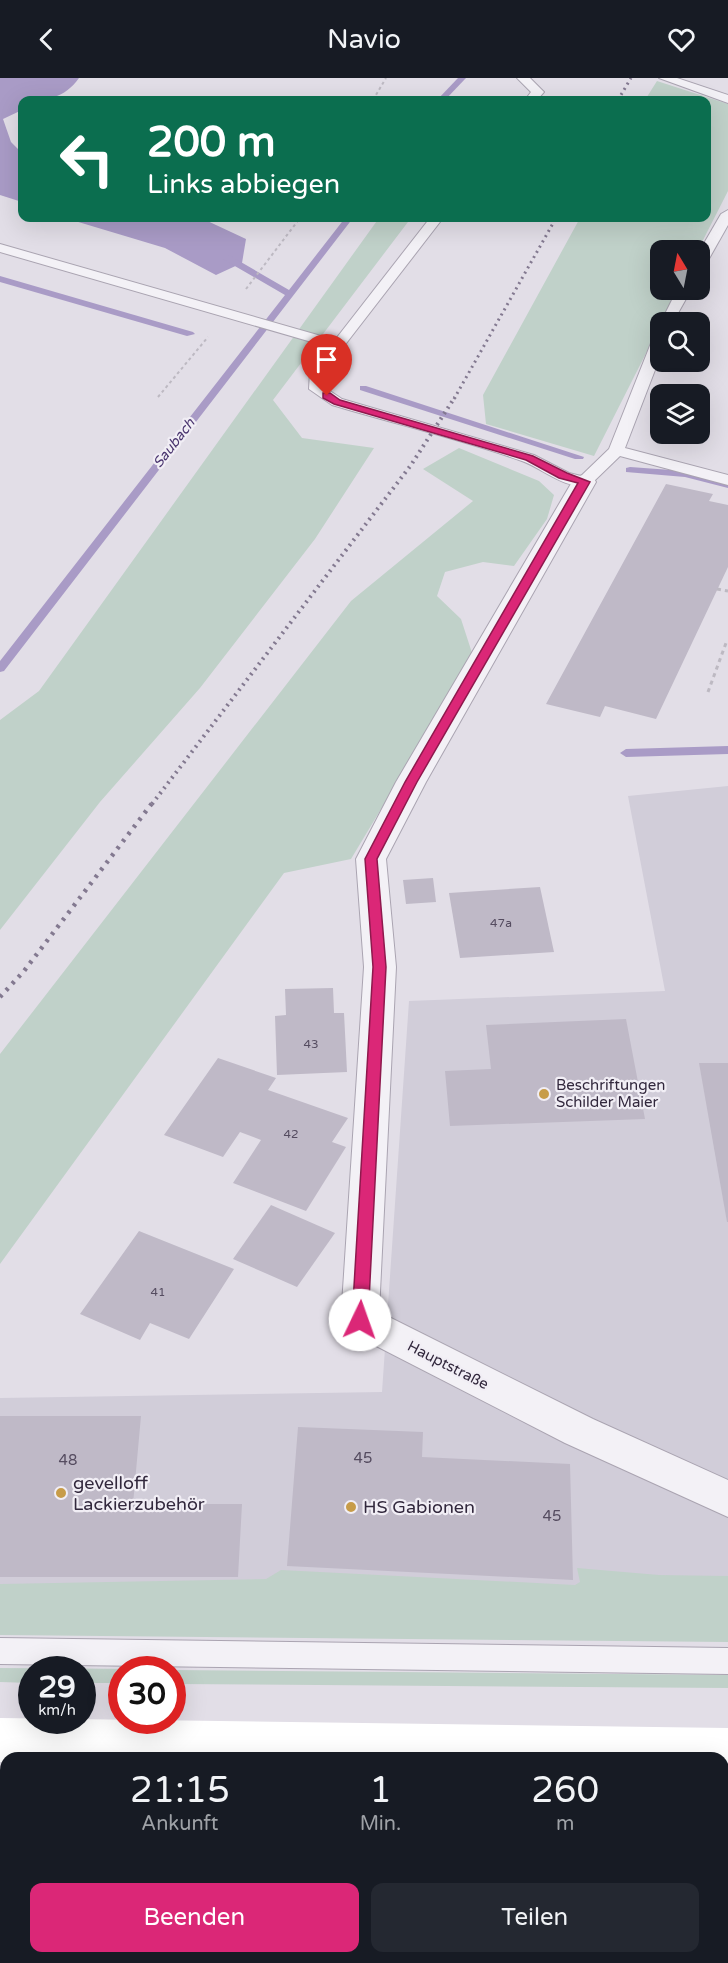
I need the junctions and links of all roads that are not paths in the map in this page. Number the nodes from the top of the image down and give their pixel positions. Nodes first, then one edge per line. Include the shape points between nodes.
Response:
1 (524, 78) edge
2 (665, 78) edge
3 (534, 96) edge
4 (728, 99) edge
5 (728, 214) edge
6 (433, 222) edge
7 (710, 245) edge
8 (0, 248) edge
9 (338, 345) junction
10 (650, 364) edge
11 (616, 451) junction
12 (728, 480) edge
13 (584, 482) junction
14 (728, 1499) edge
15 (0, 1651) edge
16 (728, 1661) edge
17 (0, 1740) edge
18 (728, 1750) edge

1 - 3 lane via 538,92
2 - 4 lane
5 - 7 lane
6 - 9 lane
8 - 9 lane
9 - 13 lane via 317,372 316,389 337,402 529,458
10 - 11 lane
11 - 12 lane
11 - 13 lane
13 - 14 street, Hauptstraße via 411,782 371,859 380,967 360,1320 579,1431
15 - 16 lane
17 - 18 main road

